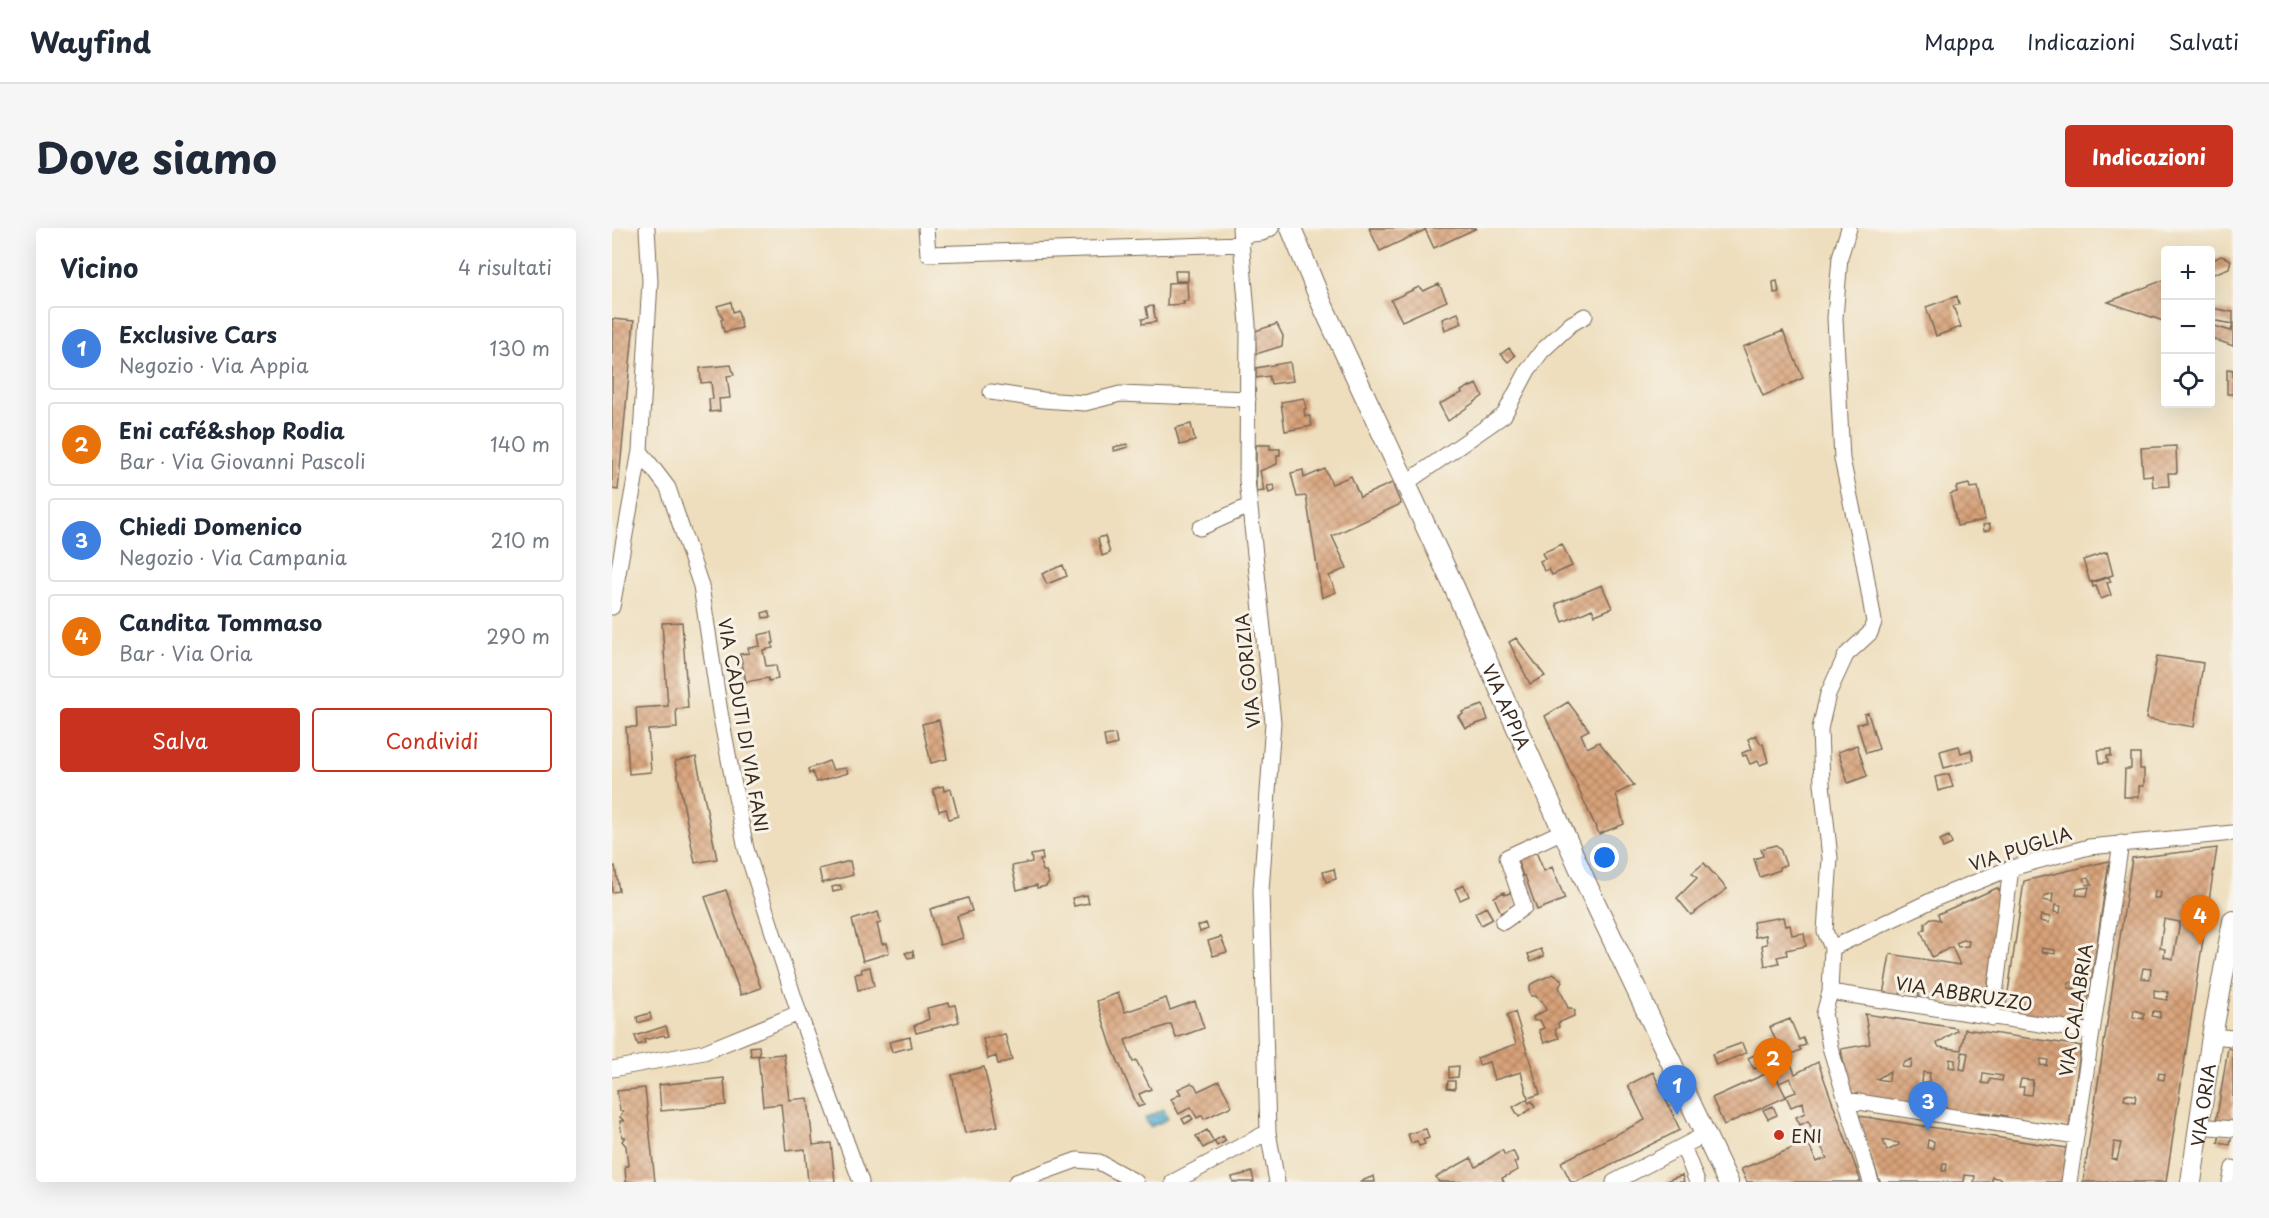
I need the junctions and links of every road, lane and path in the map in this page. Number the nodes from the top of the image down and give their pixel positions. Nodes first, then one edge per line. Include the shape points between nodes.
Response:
1 (647, 228) edge
2 (926, 228) edge
3 (1271, 228) edge
4 (1291, 228) edge
5 (1849, 228) edge
6 (1241, 236) edge
7 (1585, 316) dead end
8 (991, 392) dead end
9 (1248, 399) junction
10 (640, 451) junction
11 (1406, 483) junction
12 (1249, 506) junction
13 (1200, 528) dead end
14 (612, 607) edge
15 (1563, 831) junction
16 (2233, 833) edge
17 (2121, 843) junction
18 (2011, 868) junction
19 (1503, 922) dead end
20 (2232, 932) edge
21 (1832, 948) junction
22 (1830, 992) junction
23 (799, 1013) junction
24 (1992, 1018) junction
25 (2092, 1032) junction
26 (2212, 1036) junction
27 (2233, 1038) edge
28 (612, 1069) edge
29 (1846, 1100) junction
30 (2199, 1126) junction
31 (2233, 1129) edge
32 (1268, 1132) junction
33 (1706, 1134) junction
34 (2076, 1136) junction
35 (1683, 1146) junction
36 (2233, 1168) edge
37 (861, 1182) edge
38 (1016, 1182) edge
39 (1136, 1182) edge
40 (1173, 1182) edge
41 (1277, 1182) edge
42 (1614, 1182) edge
43 (1697, 1182) edge
44 (1728, 1182) edge
45 (1871, 1182) edge
46 (2069, 1182) edge
47 (2191, 1182) edge
48 (2230, 1182) edge

1 - 10 street via 650,281
2 - 6 street via 928,254
3 - 6 street
4 - 11 main road, VIA APPIA
5 - 21 street via 1840,257 1835,318 1842,459 1874,622 1870,633 1846,655 1828,694 1820,729 1830,858 1825,931
6 - 9 street, VIA GORIZIA via 1248,325
7 - 11 street via 1542,351 1504,415
8 - 9 street via 1085,403 1120,394
9 - 12 street, VIA GORIZIA
10 - 14 street
10 - 23 street, VIA CADUTI DI VIA FANI via 668,488 701,586 740,822
11 - 15 main road, VIA APPIA
12 - 13 street
12 - 32 street, VIA GORIZIA via 1273,722 1261,891
15 - 19 street via 1507,857 1524,907
15 - 33 main road, VIA APPIA
16 - 17 street, VIA PUGLIA
17 - 18 street, VIA PUGLIA via 2089,847
17 - 25 street, VIA CALABRIA
18 - 21 street, VIA PUGLIA
18 - 24 street
20 - 26 main road, VIA ORIA
21 - 22 street
22 - 24 street, VIA ABBRUZZO
22 - 29 street via 1824,1014
23 - 28 street via 704,1052
23 - 37 street, VIA CADUTI DI VIA FANI
24 - 25 street, VIA ABBRUZZO
25 - 34 street, VIA CALABRIA
26 - 27 street
26 - 30 main road, VIA ORIA
29 - 34 street
29 - 45 street
30 - 31 street
30 - 47 main road, VIA ORIA
32 - 40 street
32 - 41 street, VIA GORIZIA
33 - 35 street
33 - 44 main road, VIA APPIA
34 - 46 street, VIA CALABRIA
35 - 42 street
35 - 43 street
36 - 48 street
38 - 39 street via 1077,1160 1099,1162

